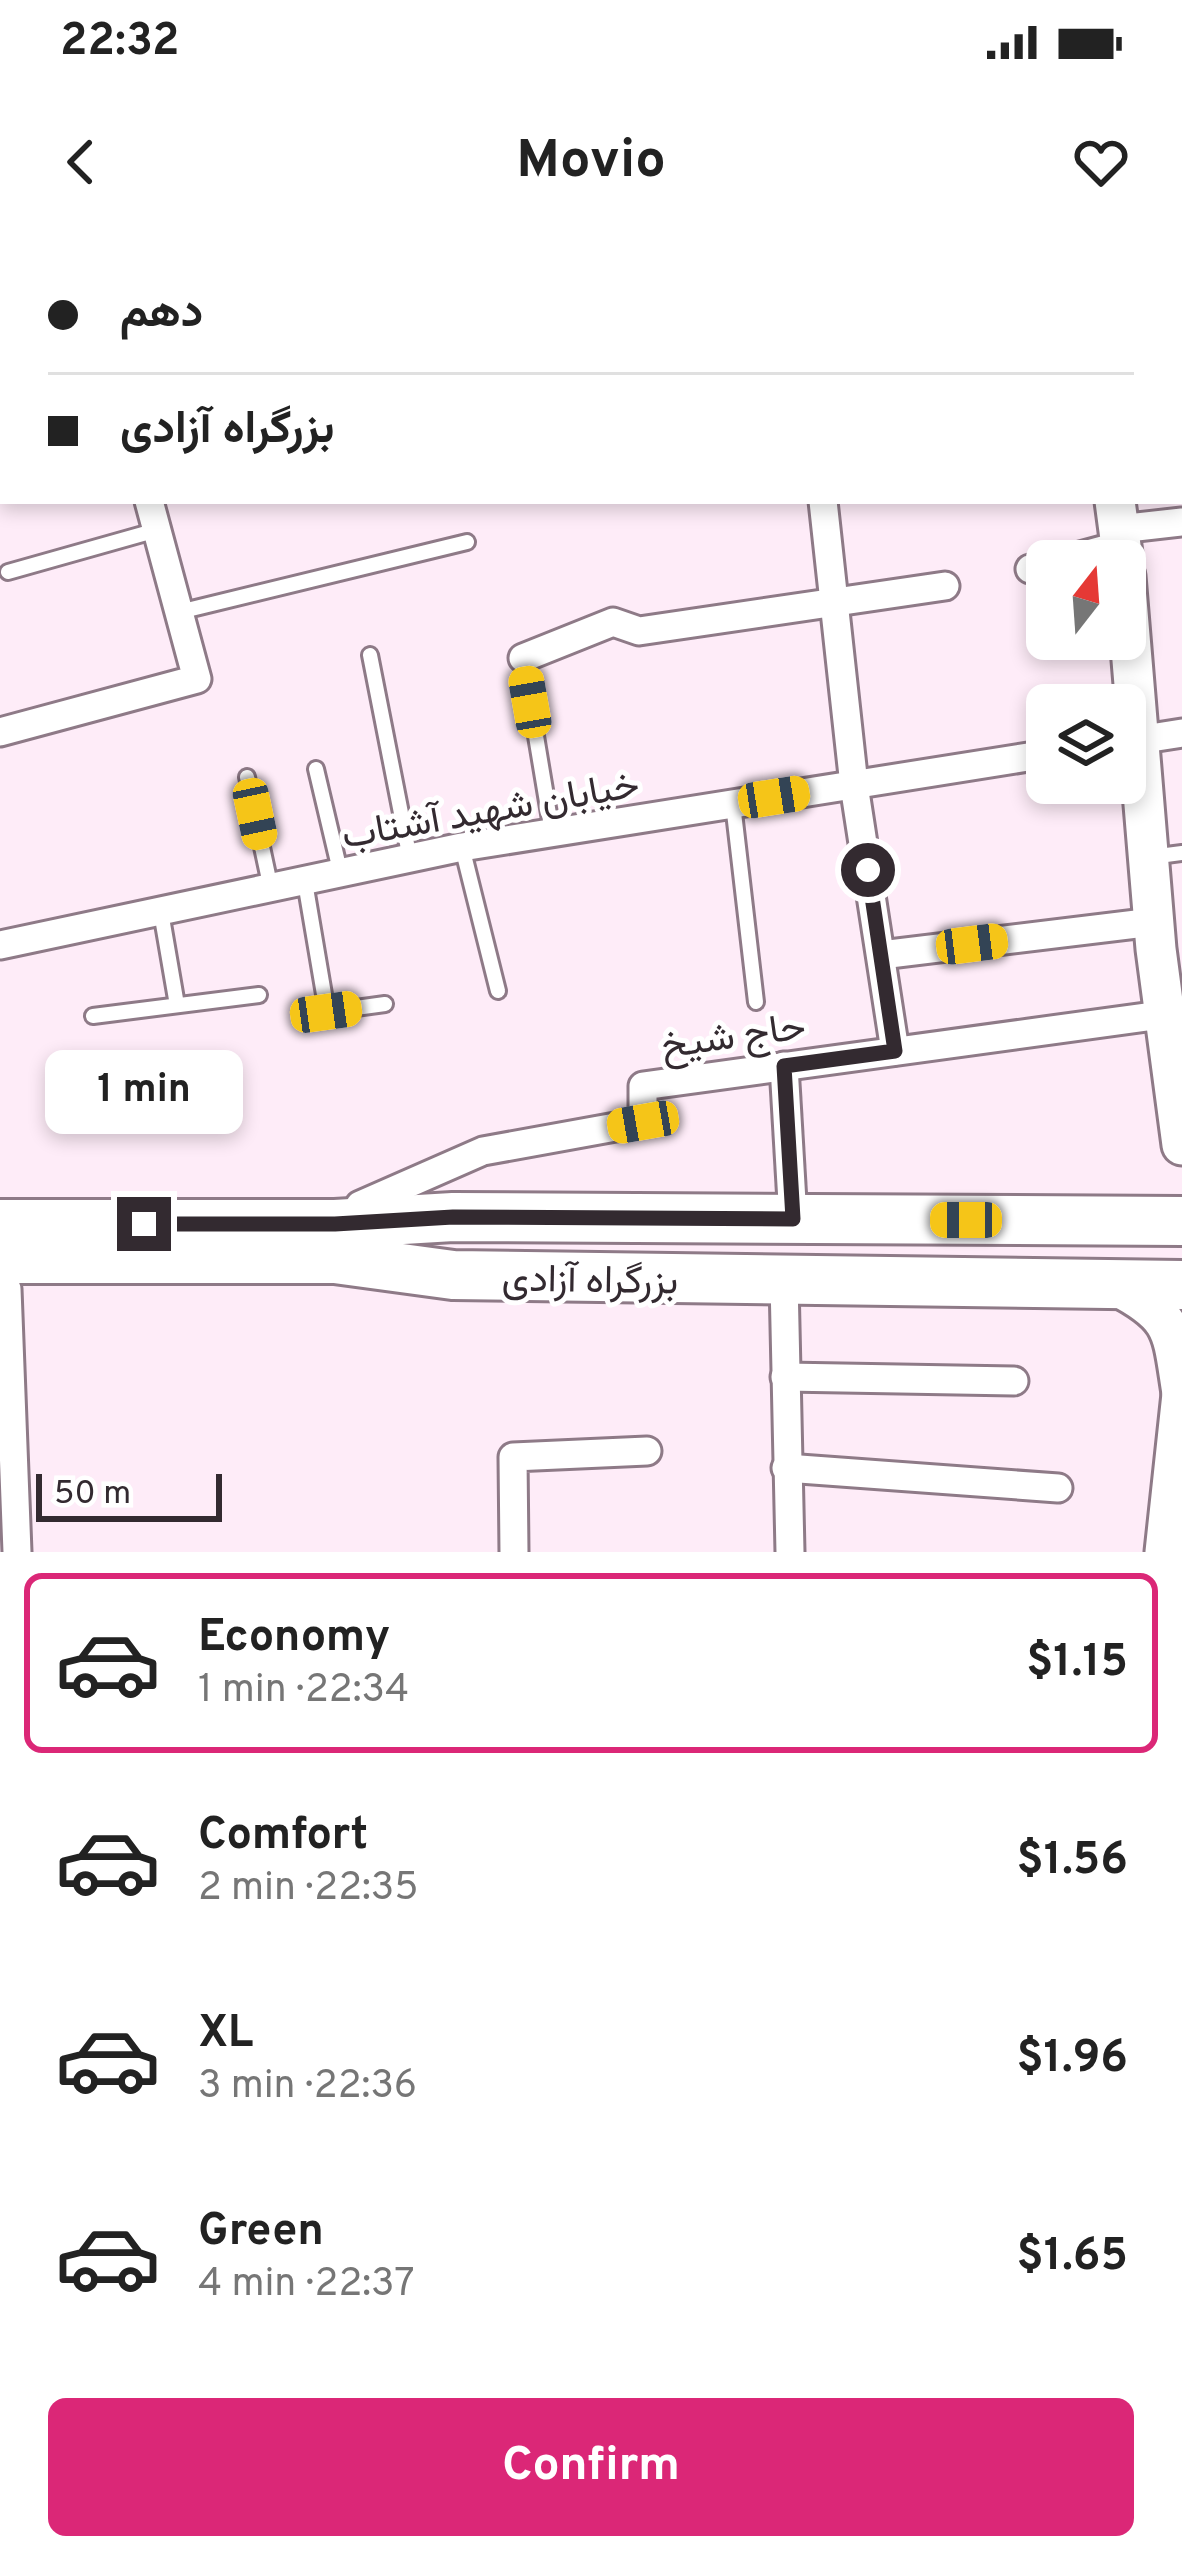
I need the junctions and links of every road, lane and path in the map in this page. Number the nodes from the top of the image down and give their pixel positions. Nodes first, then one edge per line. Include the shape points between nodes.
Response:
1 (150, 504) edge
2 (823, 504) edge
3 (1182, 522) edge
4 (157, 530) junction
5 (1130, 540) edge
6 (467, 542) dead end
7 (8, 572) dead end
8 (945, 586) dead end
9 (834, 602) junction
10 (179, 612) junction
11 (370, 655) dead end
12 (523, 658) joint
13 (0, 732) edge
14 (1182, 733) edge
15 (1146, 739) edge
16 (1026, 757) edge
17 (316, 769) dead end
18 (247, 777) dead end
19 (854, 785) junction
20 (1146, 791) edge
21 (733, 804) junction
22 (553, 832) junction
23 (462, 847) junction
24 (1165, 855) edge
25 (410, 859) junction
26 (340, 874) junction
27 (305, 882) junction
28 (271, 889) junction
29 (161, 912) junction
30 (1153, 922) junction
31 (0, 945) edge
32 (881, 955) junction
33 (498, 992) dead end
34 (259, 995) dead end
35 (756, 1002) dead end
36 (385, 1004) dead end
37 (177, 1005) junction
38 (1173, 1013) edge
39 (92, 1016) dead end
40 (895, 1051) junction
41 (784, 1066) junction
42 (1182, 1145) edge
43 (0, 1194) edge
44 (360, 1205) junction
45 (453, 1217) junction
46 (793, 1219) junction
47 (1182, 1221) edge
48 (0, 1224) edge
49 (2, 1279) edge
50 (784, 1281) junction
51 (1182, 1285) edge
52 (1117, 1286) junction
53 (785, 1377) junction
54 (1014, 1381) dead end
55 (1182, 1394) edge
56 (647, 1451) dead end
57 (786, 1468) junction
58 (1058, 1488) dead end
59 (17, 1552) edge
60 (514, 1552) edge
61 (790, 1552) edge
62 (1166, 1552) edge

1 - 4 street
2 - 9 street
3 - 5 street
4 - 7 lane
4 - 10 street
6 - 10 lane
8 - 9 street
9 - 12 street via 639,631 613,622
9 - 19 street
10 - 13 street via 197,679
11 - 25 lane
12 - 22 lane
14 - 15 street
16 - 19 street, خیابان شهید آشتاب
17 - 26 lane
18 - 28 lane
19 - 21 street, خیابان شهید آشتاب
19 - 32 street
20 - 24 main road
21 - 22 street, خیابان شهید آشتاب
21 - 35 lane
22 - 23 street, خیابان شهید آشتاب
23 - 25 street, خیابان شهید آشتاب
23 - 33 lane
24 - 30 main road
25 - 26 street, خیابان شهید آشتاب
26 - 27 street, خیابان شهید آشتاب
27 - 28 street, خیابان شهید آشتاب
27 - 36 lane via 326,1012
28 - 29 street, خیابان شهید آشتاب
29 - 31 street, خیابان شهید آشتاب
29 - 37 lane
30 - 32 street
30 - 38 main road
32 - 40 street
34 - 37 lane
37 - 39 lane
38 - 40 street, حاج شیخ
38 - 42 main road
40 - 41 street, حاج شیخ
41 - 44 street, حاج شیخ via 643,1086 643,1122 483,1151
41 - 46 street
43 - 44 highway
44 - 45 highway
45 - 46 highway, بزرگراه آزادی
45 - 48 highway, بزرگراه آزادی
46 - 47 highway, بزرگراه آزادی
49 - 50 highway, بزرگراه آزادی via 340,1291 453,1275
49 - 59 street
50 - 52 highway, بزرگراه آزادی
50 - 53 street
51 - 52 highway, بزرگراه آزادی
52 - 55 main road via 1158,1307 1173,1338
53 - 54 street
53 - 57 street
55 - 62 main road
56 - 60 street via 520,1452 509,1466
57 - 58 street
57 - 61 street

